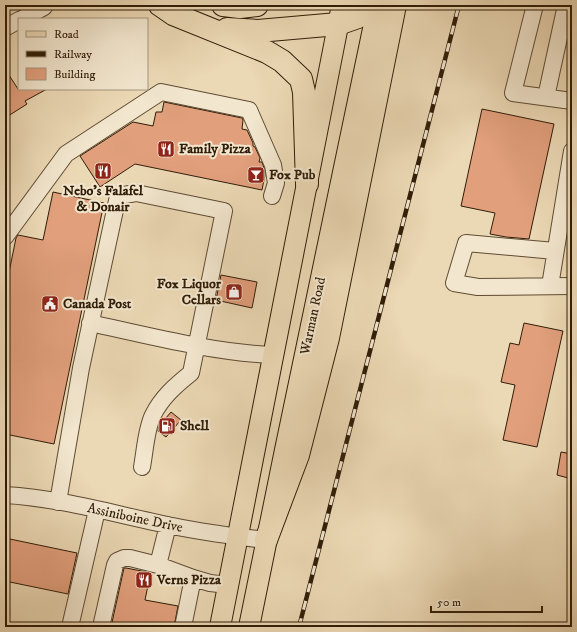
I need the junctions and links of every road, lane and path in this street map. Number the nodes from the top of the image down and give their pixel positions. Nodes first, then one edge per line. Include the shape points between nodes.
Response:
1 (160, 5) edge
2 (223, 5) edge
3 (257, 5) edge
4 (373, 5) edge
5 (378, 5) edge
6 (395, 5) edge
7 (535, 5) edge
8 (566, 5) edge
9 (44, 7) dead end
10 (340, 15) edge
11 (24, 18) edge
12 (18, 21) edge
13 (194, 23) junction
14 (5, 28) edge
15 (546, 97) junction
16 (572, 101) edge
17 (572, 151) edge
18 (307, 184) junction
19 (272, 196) dead end
20 (5, 237) edge
21 (556, 251) junction
22 (550, 286) junction
23 (572, 286) edge
24 (90, 323) junction
25 (196, 345) junction
26 (272, 355) junction
27 (142, 467) dead end
28 (5, 495) edge
29 (58, 502) junction
30 (97, 510) junction
31 (168, 525) junction
32 (238, 537) junction
33 (266, 540) junction
34 (158, 565) junction
35 (193, 578) junction
36 (228, 585) junction
37 (70, 627) edge
38 (101, 627) edge
39 (183, 627) edge
40 (220, 627) edge
41 (249, 627) edge

1 - 13 highway
2 - 3 highway
4 - 10 highway via 358,17
5 - 33 main road, Warman Road
6 - 33 highway via 328,338 298,455
7 - 15 street via 513,93
8 - 15 street
9 - 11 street
10 - 13 highway via 258,31
10 - 18 main road
12 - 14 street
13 - 18 highway via 267,52 282,61 301,79 304,92
15 - 16 street
17 - 21 street
18 - 26 main road
19 - 20 street via 276,183 273,165 249,110 161,92 66,154
21 - 22 street
21 - 22 street via 466,243 454,283 478,288
22 - 23 street
24 - 25 street
24 - 25 street via 118,196 136,193 224,211
24 - 29 street
25 - 26 street
25 - 27 street via 192,373 174,387 153,415
26 - 32 main road
28 - 29 street, Assiniboine Drive
29 - 30 street, Assiniboine Drive
30 - 31 street, Assiniboine Drive
30 - 37 street
31 - 32 street, Assiniboine Drive
31 - 34 street
32 - 33 street, Assiniboine Drive
32 - 36 main road
33 - 41 main road, Warman Road
34 - 35 street
34 - 38 street via 130,558 117,562
35 - 36 street
35 - 39 street
36 - 40 main road

